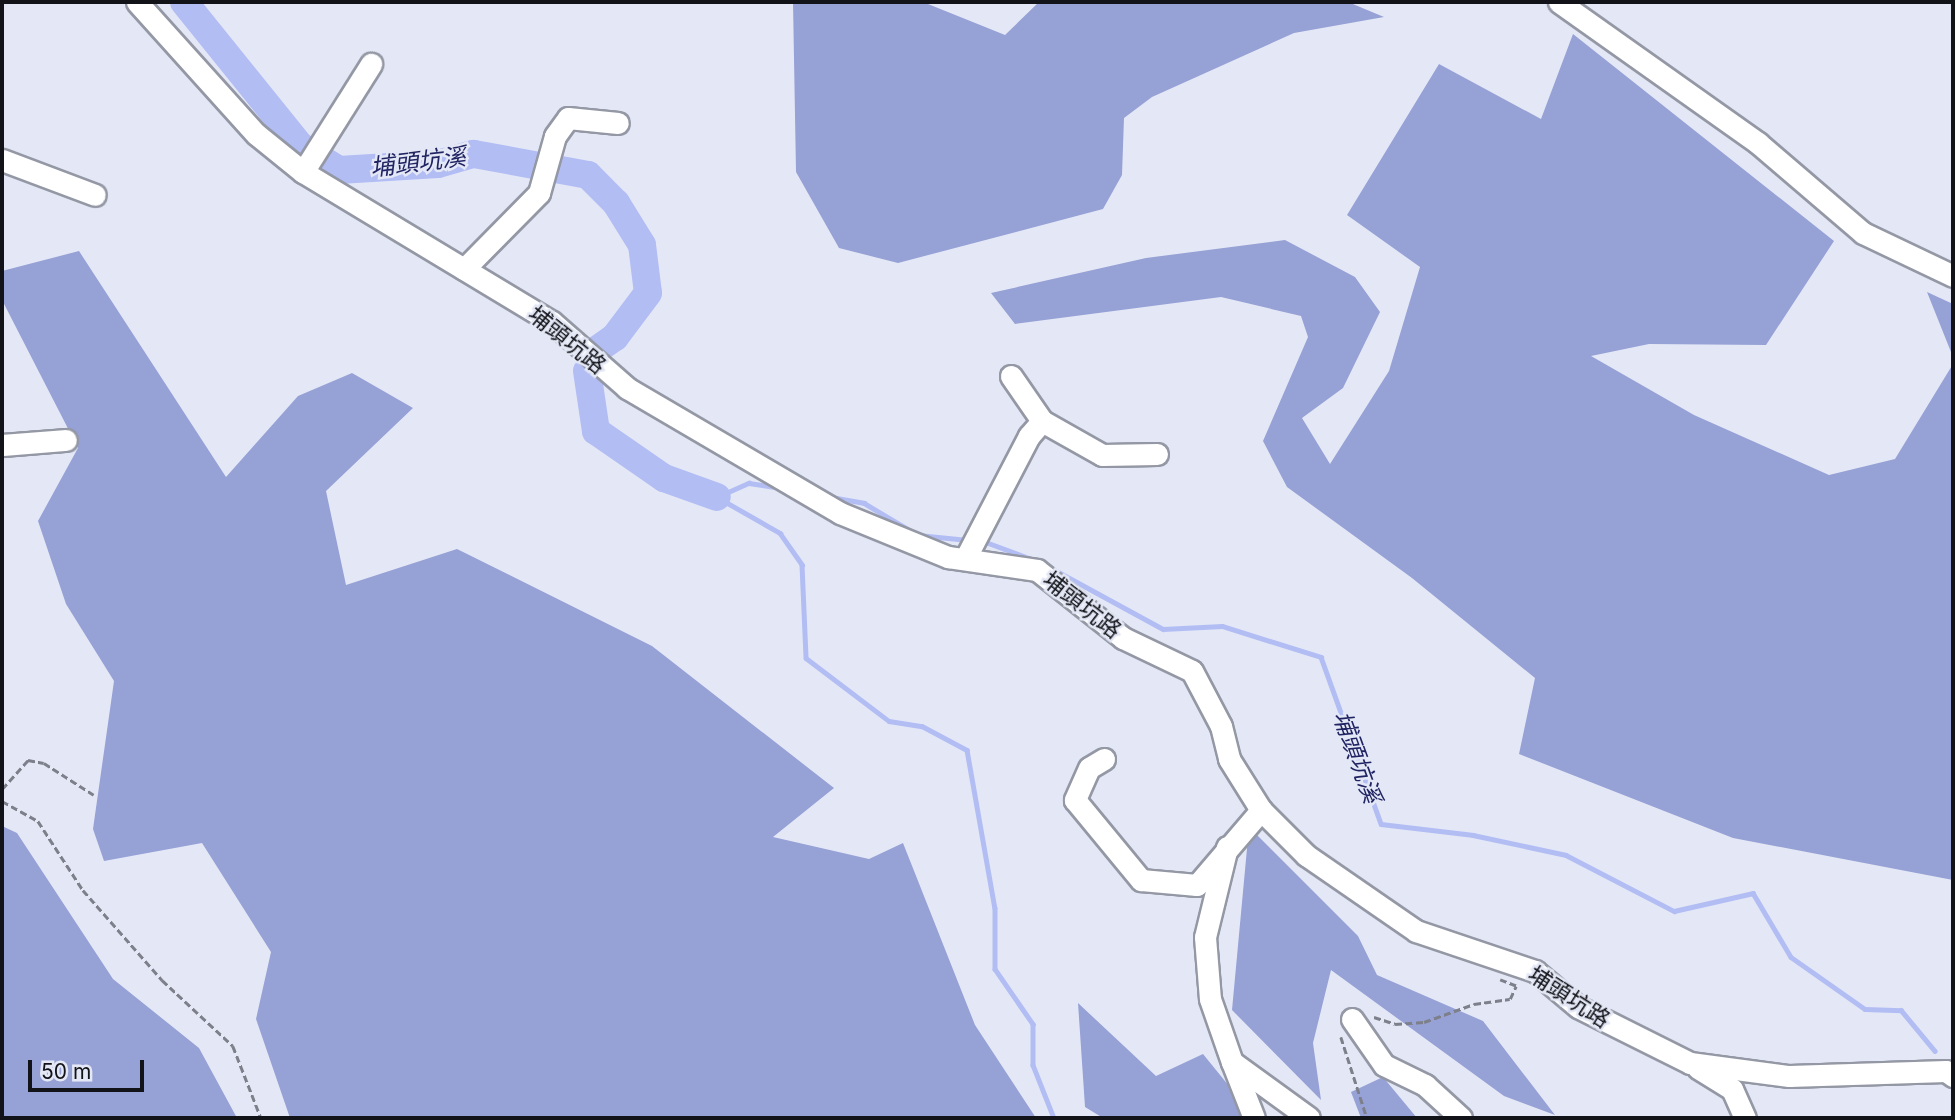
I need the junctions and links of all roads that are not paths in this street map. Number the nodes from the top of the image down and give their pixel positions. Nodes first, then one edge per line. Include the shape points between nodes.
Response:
1 (137, 2) edge
2 (1559, 2) edge
3 (371, 64) dead end
4 (618, 123) dead end
5 (2, 160) edge
6 (303, 172) junction
7 (95, 195) dead end
8 (464, 269) junction
9 (1953, 276) edge
10 (1011, 376) dead end
11 (1042, 421) junction
12 (66, 440) dead end
13 (2, 445) edge
14 (1157, 454) dead end
15 (967, 554) junction
16 (1104, 759) dead end
17 (1261, 810) junction
18 (1227, 847) junction
19 (1352, 1018) road end
20 (1232, 1062) junction
21 (1690, 1063) junction
22 (1953, 1076) edge
23 (1254, 1118) edge
24 (1309, 1118) edge
25 (1461, 1118) edge
26 (1745, 1118) edge

1 - 6 street, 埔頭坑路 via 256,134
2 - 9 street via 1758,143 1863,233
3 - 6 street
4 - 8 street via 568,118 555,136 539,193
5 - 7 street
6 - 8 street, 埔頭坑路
8 - 15 street, 埔頭坑路 via 552,321 627,388 759,469 840,513 948,556
10 - 11 street
11 - 14 street via 1102,455
11 - 15 street via 1029,436
12 - 13 street
15 - 17 street, 埔頭坑路 via 1037,570 1123,638 1192,671 1221,726 1229,759
16 - 18 street via 1089,768 1075,800 1141,880 1198,885
17 - 18 street
17 - 21 street, 埔頭坑路 via 1306,855 1416,931 1535,971 1578,1007
18 - 20 street via 1205,937 1210,999
19 - 25 street via 1384,1065 1425,1084
20 - 23 street
20 - 24 street
21 - 22 street, 埔頭坑路 via 1789,1076 1946,1070
21 - 26 street via 1732,1089

